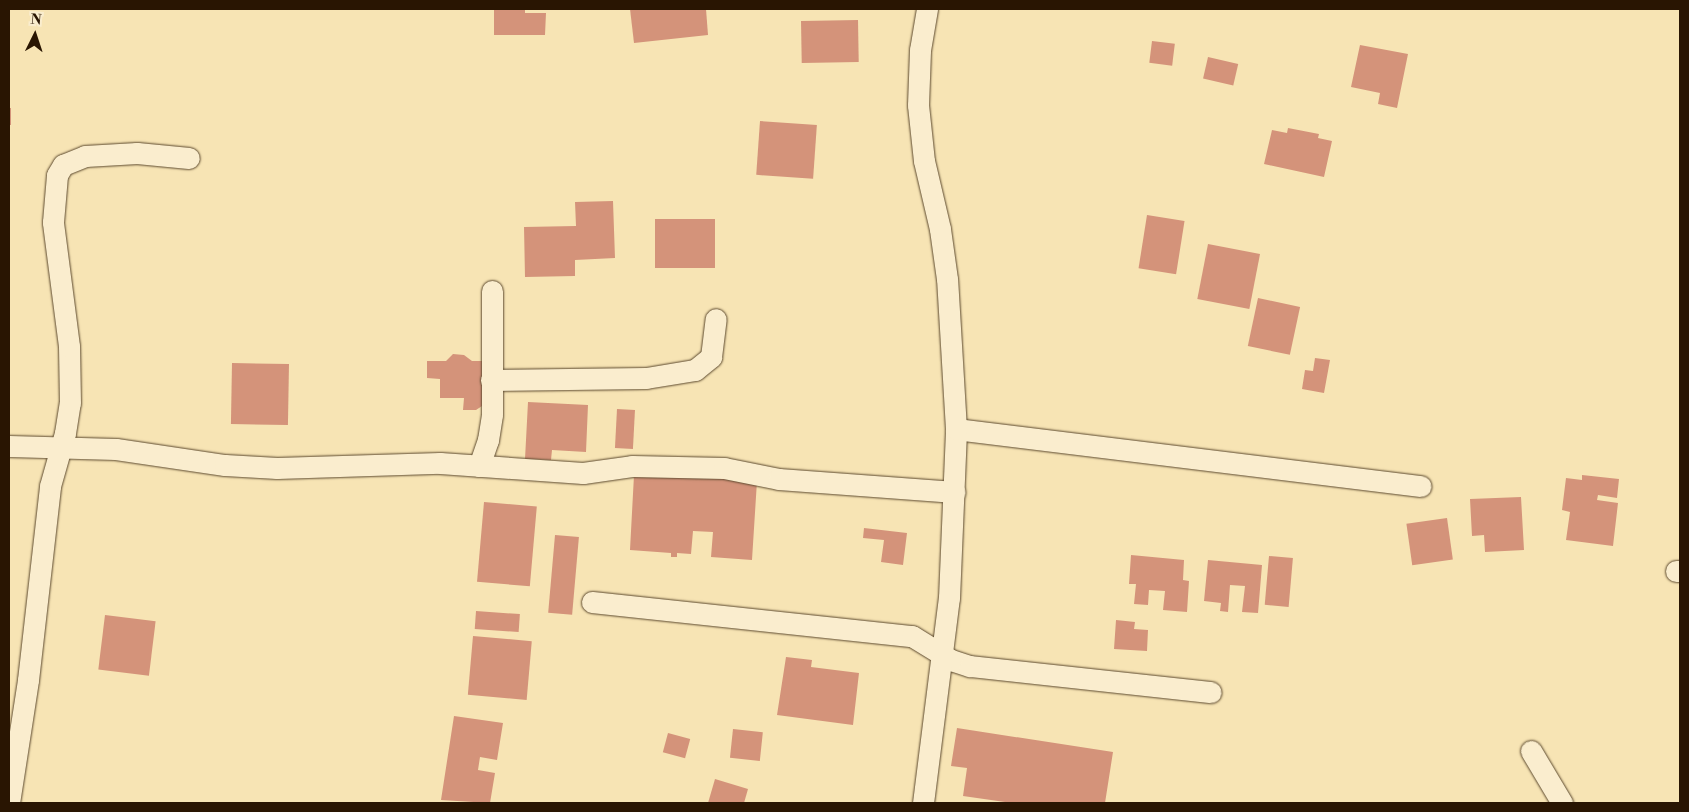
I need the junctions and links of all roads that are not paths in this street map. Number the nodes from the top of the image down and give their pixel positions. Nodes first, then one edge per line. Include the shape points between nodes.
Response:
1 (927, 9) edge
2 (189, 158) dead end
3 (492, 291) dead end
4 (716, 318) dead end
5 (491, 380) junction
6 (956, 429) junction
7 (9, 446) edge
8 (61, 448) junction
9 (479, 466) junction
10 (1421, 486) dead end
11 (955, 492) junction
12 (592, 602) dead end
13 (942, 654) junction
14 (1211, 692) dead end
15 (1531, 751) dead end
16 (9, 803) edge
17 (924, 803) edge
18 (1562, 803) edge

1 - 6 street via 920,50 918,105 924,161 940,229 947,279
2 - 8 street via 137,153 85,156 63,165 57,174 53,222 70,374 68,418
3 - 5 street
4 - 5 street via 711,357 695,370 646,378
5 - 9 street via 490,427
6 - 10 street
6 - 11 street
7 - 8 street
8 - 9 street via 116,449 217,464 277,468 420,463
8 - 16 street via 50,486 28,680
9 - 11 street via 583,474 644,466 724,468 779,479
11 - 13 street
12 - 13 street via 912,636
13 - 14 street via 970,666
13 - 17 street
15 - 18 street

